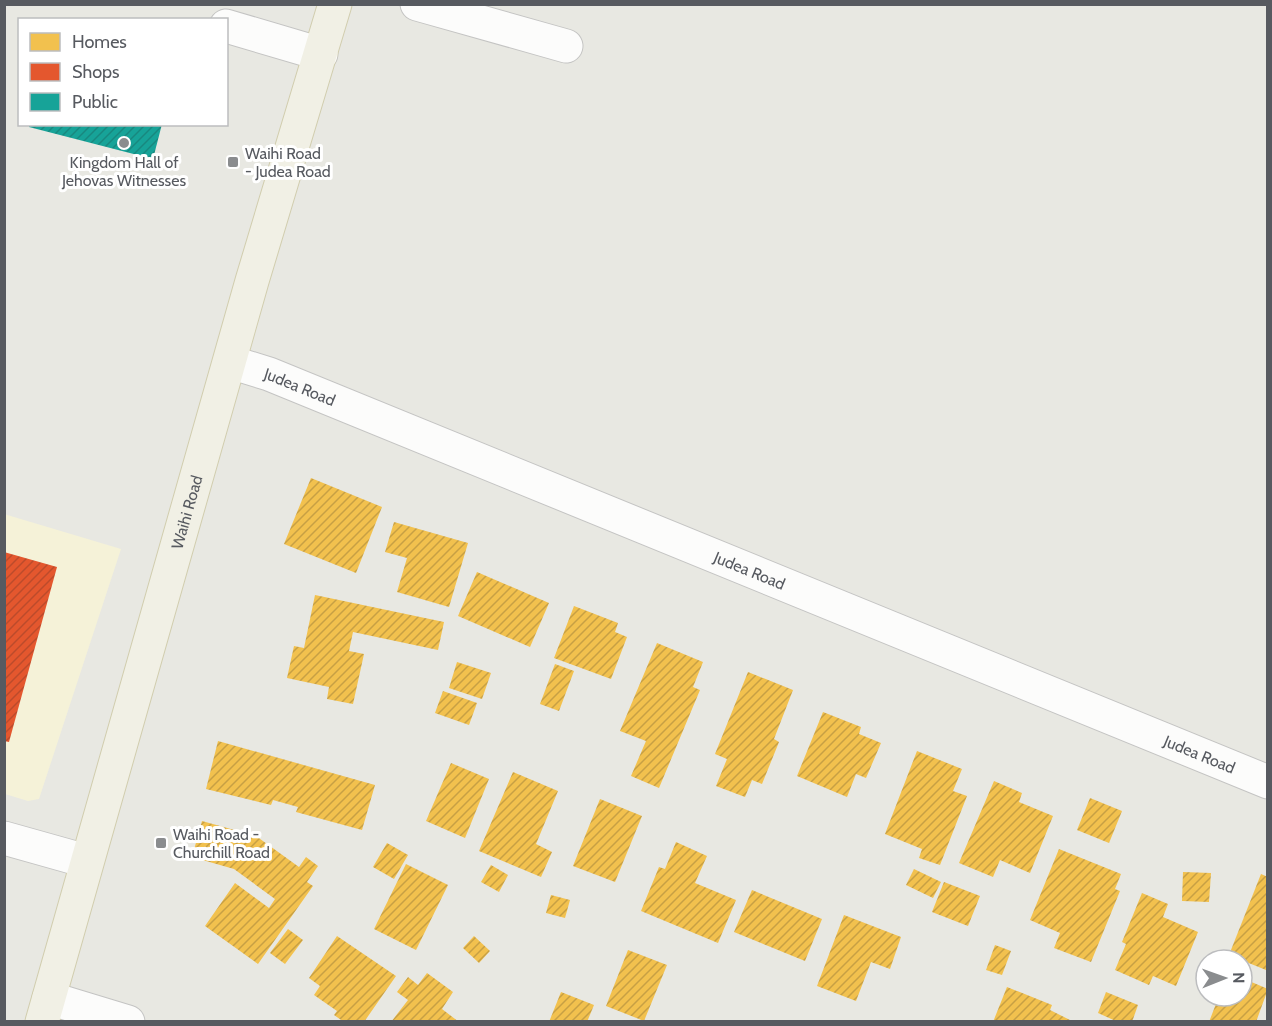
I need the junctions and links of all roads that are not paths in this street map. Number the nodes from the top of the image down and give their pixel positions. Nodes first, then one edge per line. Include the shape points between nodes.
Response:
1 (335, 4) edge
2 (417, 4) edge
3 (228, 27) edge
4 (566, 46) dead end
5 (321, 54) junction
6 (230, 362) junction
7 (1268, 782) edge
8 (4, 838) edge
9 (86, 861) junction
10 (45, 1010) edge
11 (128, 1022) edge

1 - 5 main road, Waihi Road
2 - 4 street
3 - 5 street
5 - 6 main road, Waihi Road
6 - 7 street, Judea Road via 269,374
6 - 9 main road, Waihi Road
8 - 9 street
9 - 10 main road, Waihi Road
10 - 11 street

